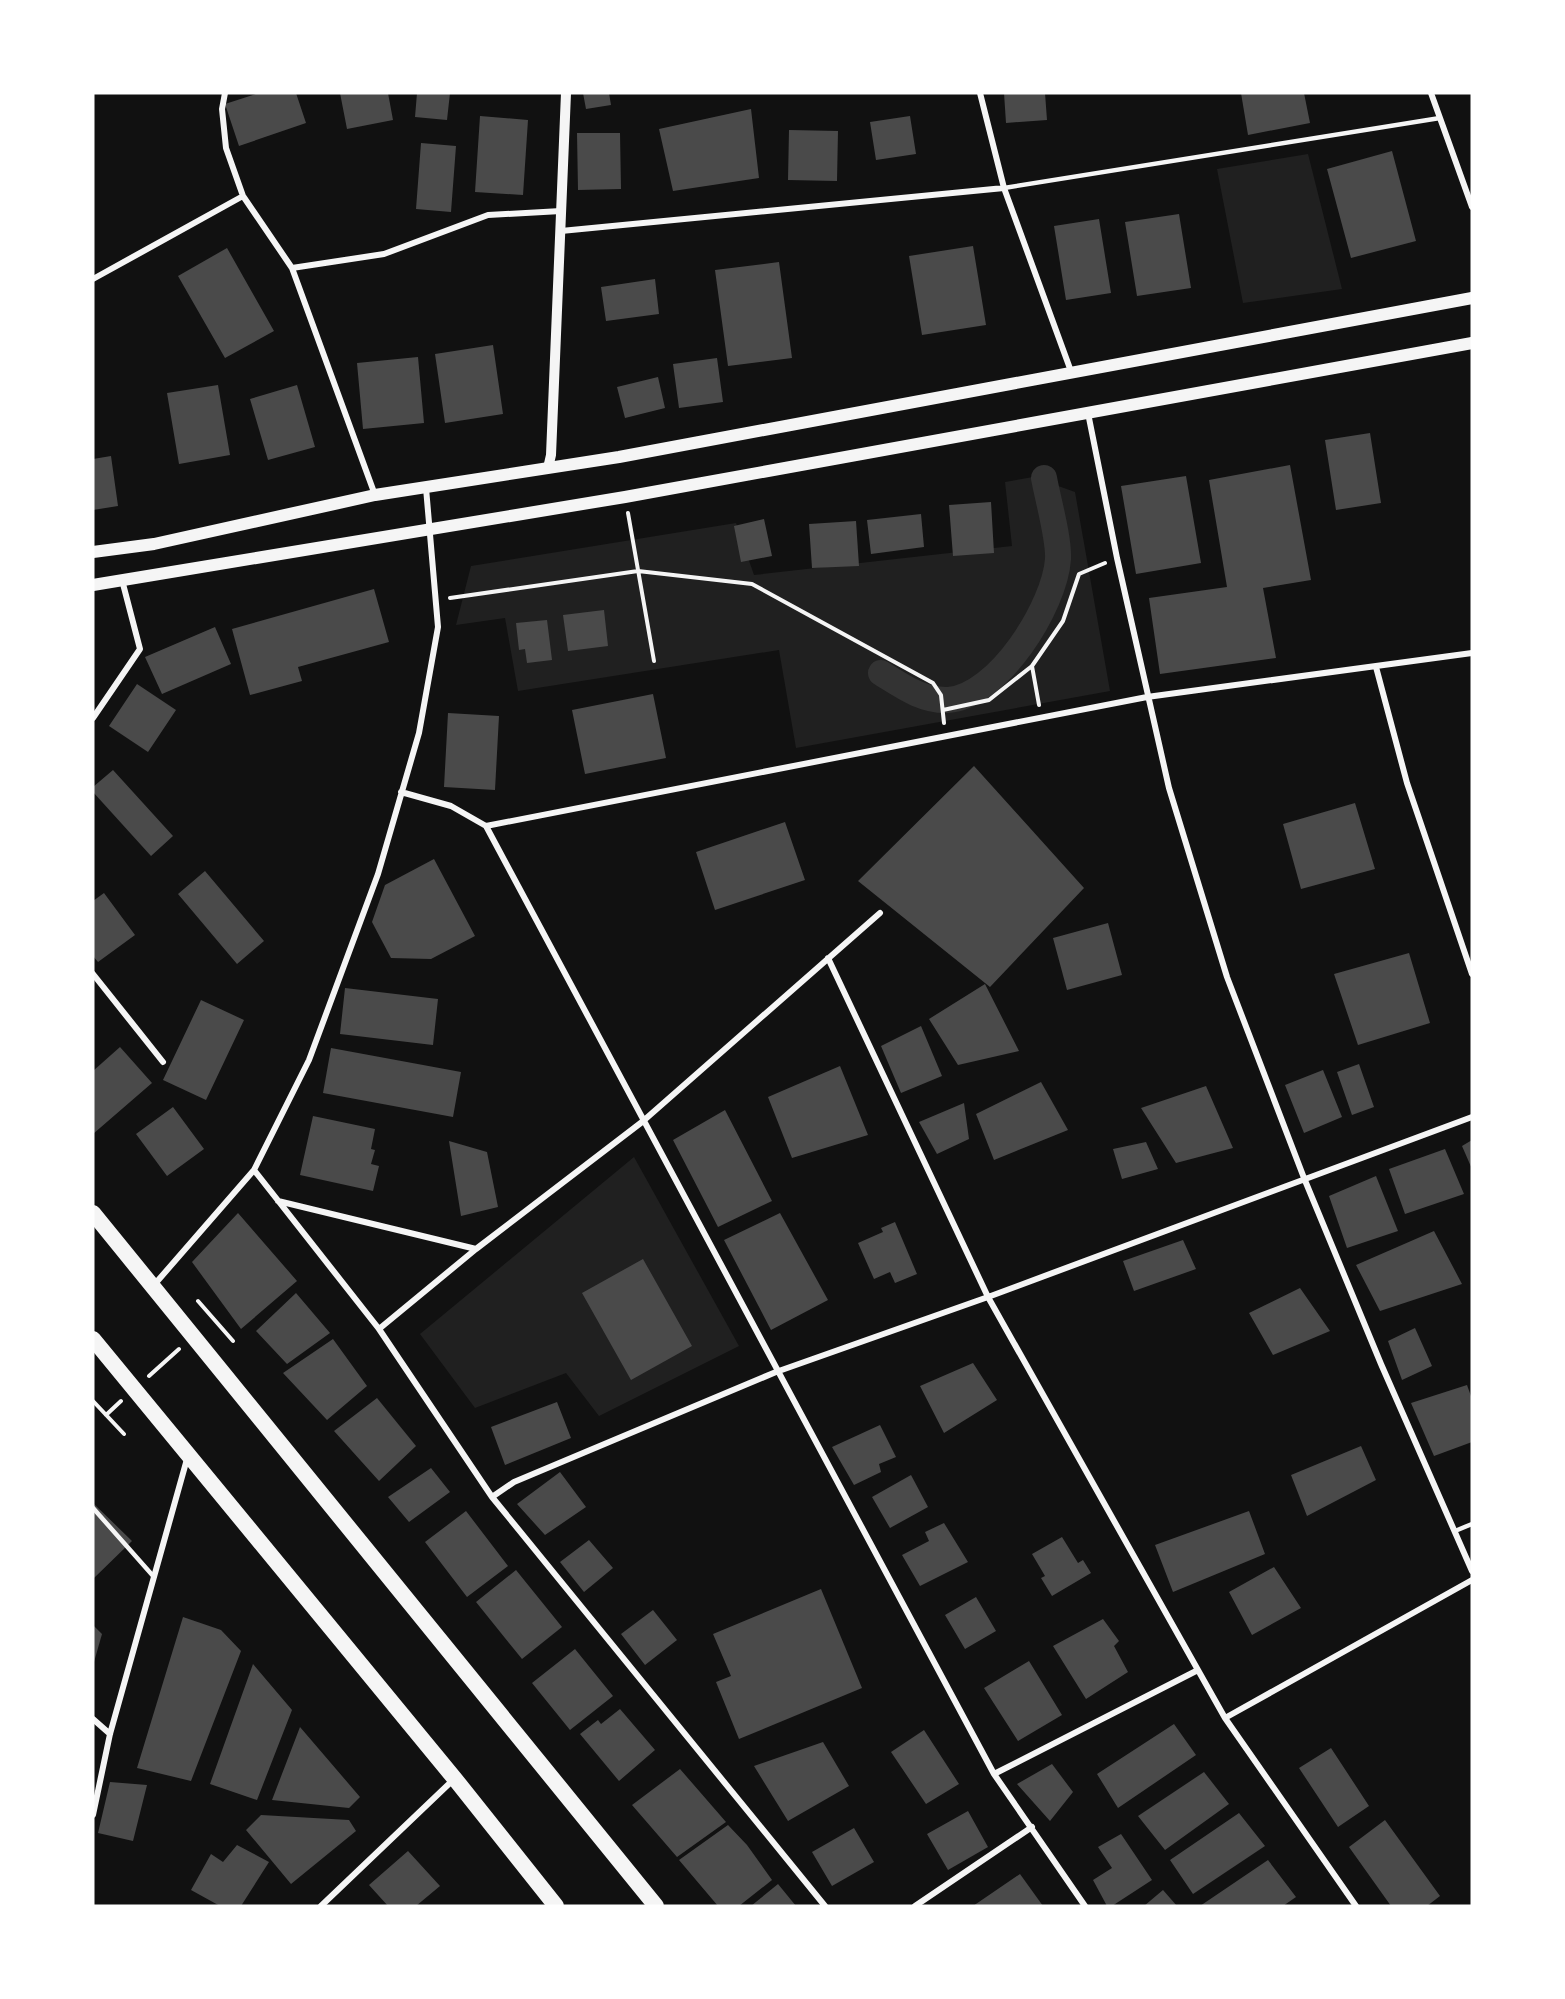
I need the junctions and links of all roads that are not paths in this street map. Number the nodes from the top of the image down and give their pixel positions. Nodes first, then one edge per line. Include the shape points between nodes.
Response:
1 (225, 93) edge
2 (566, 93) edge
3 (980, 93) edge
4 (1431, 93) edge
5 (1440, 118) junction
6 (1004, 188) junction
7 (243, 196) junction
8 (1472, 207) edge
9 (561, 211) junction
10 (561, 231) junction
11 (292, 268) junction
12 (93, 279) edge
13 (1472, 298) edge
14 (1472, 343) edge
15 (1072, 374) junction
16 (1088, 414) junction
17 (548, 468) junction
18 (426, 488) junction
19 (375, 495) junction
20 (430, 529) junction
21 (93, 552) edge
22 (122, 580) junction
23 (93, 585) edge
24 (1472, 654) edge
25 (1376, 667) junction
26 (1147, 697) junction
27 (93, 717) edge
28 (402, 792) junction
29 (486, 826) junction
30 (880, 913) dead end
31 (828, 958) junction
32 (93, 974) edge
33 (1472, 974) edge
34 (163, 1062) dead end
35 (1472, 1117) edge
36 (642, 1122) junction
37 (254, 1170) junction
38 (1304, 1178) junction
39 (278, 1201) junction
40 (93, 1213) edge
41 (476, 1249) junction
42 (152, 1287) junction
43 (988, 1297) junction
44 (379, 1329) junction
45 (93, 1339) edge
46 (776, 1372) junction
47 (188, 1456) junction
48 (492, 1497) junction
49 (93, 1508) edge
50 (1472, 1524) edge
51 (1455, 1531) junction
52 (1472, 1571) edge
53 (154, 1577) junction
54 (1472, 1580) edge
55 (1198, 1670) junction
56 (1225, 1718) junction
57 (93, 1719) edge
58 (110, 1734) junction
59 (994, 1774) junction
60 (455, 1779) junction
61 (93, 1815) edge
62 (1032, 1827) junction
63 (321, 1906) edge
64 (556, 1906) edge
65 (656, 1906) edge
66 (825, 1906) edge
67 (915, 1906) edge
68 (1085, 1906) edge
69 (1356, 1906) edge

1 - 7 street via 222,109 226,148
2 - 9 street
3 - 6 street
4 - 5 street
5 - 6 lane
5 - 8 street
6 - 10 street
6 - 15 street
7 - 11 street
7 - 12 street
9 - 10 street
9 - 11 street via 488,215 384,254
10 - 17 street
11 - 19 street
13 - 15 main road
14 - 16 main road
15 - 17 main road
16 - 20 main road
16 - 26 street
17 - 18 main road
18 - 19 main road
18 - 20 street
19 - 21 main road via 154,544
20 - 22 main road
20 - 28 street via 438,627 421,721
22 - 23 main road
22 - 27 street via 140,649
24 - 25 street
25 - 26 street
25 - 33 street via 1407,783
26 - 29 street
26 - 38 street via 1169,788 1227,977
28 - 29 street via 451,806
28 - 37 street via 378,874 309,1060
29 - 36 street
30 - 31 street
31 - 36 street
31 - 43 street
32 - 34 street
35 - 38 street
36 - 41 street
36 - 46 street
37 - 39 street
37 - 42 street
38 - 43 street
38 - 51 street
39 - 41 street
39 - 44 street
40 - 42 highway
41 - 44 street
42 - 65 highway
43 - 46 street
43 - 55 street
44 - 48 street
45 - 47 highway
46 - 48 street via 514,1482
46 - 59 street
47 - 53 street
47 - 60 highway
48 - 66 street
49 - 53 lane
50 - 51 lane
51 - 52 street
53 - 58 street
54 - 56 street
55 - 56 street
55 - 59 street
56 - 69 street
57 - 58 street
58 - 61 street
59 - 62 street
60 - 63 street
60 - 64 highway
62 - 67 street
62 - 68 street

